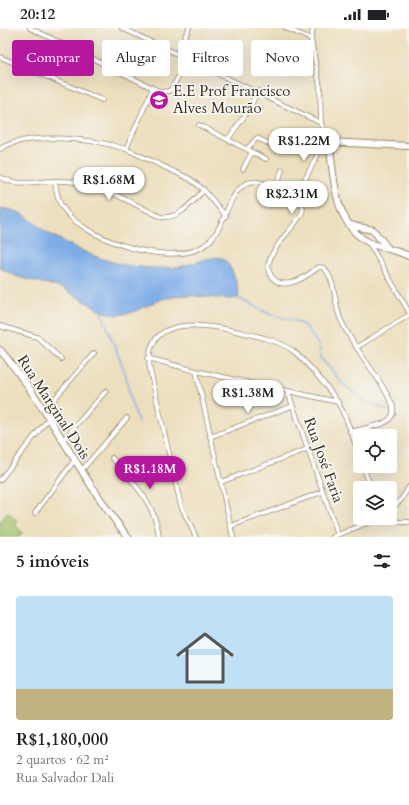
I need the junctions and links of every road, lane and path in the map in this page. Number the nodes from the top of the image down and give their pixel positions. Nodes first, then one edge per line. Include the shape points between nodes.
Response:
1 (30, 28) edge
2 (122, 28) edge
3 (189, 28) edge
4 (286, 28) edge
5 (313, 28) edge
6 (311, 39) junction
7 (177, 53) joint
8 (0, 57) edge
9 (179, 76) edge
10 (226, 76) edge
11 (153, 88) junction
12 (258, 91) junction
13 (102, 100) dead end
14 (321, 123) junction
15 (199, 125) dead end
16 (228, 139) junction
17 (329, 142) junction
18 (409, 146) edge
19 (276, 147) dead end
20 (0, 149) edge
21 (126, 149) junction
22 (247, 149) junction
23 (252, 152) junction
24 (266, 159) dead end
25 (243, 169) dead end
26 (282, 170) dead end
27 (0, 177) edge
28 (55, 181) junction
29 (276, 188) junction
30 (204, 190) junction
31 (296, 197) junction
32 (226, 216) junction
33 (350, 225) junction
34 (367, 228) junction
35 (378, 235) junction
36 (362, 237) junction
37 (370, 242) junction
38 (387, 247) junction
39 (409, 256) edge
40 (409, 312) edge
41 (409, 315) edge
42 (0, 326) edge
43 (357, 347) junction
44 (0, 350) edge
45 (94, 353) dead end
46 (148, 358) junction
47 (61, 359) dead end
48 (196, 371) junction
49 (106, 391) dead end
50 (288, 392) junction
51 (338, 402) junction
52 (292, 406) junction
53 (44, 411) junction
54 (49, 418) junction
55 (127, 418) dead end
56 (350, 432) junction
57 (210, 437) junction
58 (353, 439) edge
59 (62, 440) junction
60 (307, 449) junction
61 (112, 458) dead end
62 (74, 461) junction
63 (80, 472) junction
64 (0, 480) edge
65 (221, 482) junction
66 (409, 487) edge
67 (322, 492) junction
68 (397, 504) edge
69 (35, 513) dead end
70 (397, 521) edge
71 (409, 522) edge
72 (362, 525) edge
73 (230, 526) junction
74 (338, 535) junction
75 (127, 537) edge
76 (160, 537) edge
77 (196, 537) edge
78 (233, 537) edge
79 (333, 537) edge

1 - 11 street
2 - 7 street
3 - 7 street
4 - 6 street
5 - 6 street
6 - 14 street via 320,87
8 - 13 street
9 - 11 street via 170,91 161,92
10 - 12 street
11 - 21 street
12 - 14 street
12 - 16 street via 248,111
14 - 17 street
15 - 16 street
16 - 22 street
17 - 18 street
17 - 31 street via 320,150
17 - 33 street via 340,208
19 - 22 street via 257,138
20 - 21 street via 28,139 95,142
21 - 30 street via 190,178
22 - 23 street
23 - 24 street
23 - 25 street
26 - 29 street
27 - 28 street via 13,182
28 - 30 street via 98,186 161,217 168,218 179,214
28 - 32 street via 61,206 76,220 109,241 133,249 167,254 192,252 215,236
29 - 31 street
29 - 32 street via 258,182 247,183 236,194
30 - 32 street
31 - 43 street via 302,204 302,213 272,254 268,268 270,274 278,283 285,284 319,267 324,268 330,276 340,317
33 - 34 street
33 - 36 street
34 - 35 street
34 - 36 street via 362,232
35 - 37 street
35 - 38 street
36 - 37 street
37 - 38 street
37 - 40 street
38 - 39 street
41 - 43 street
42 - 47 street via 37,337
43 - 56 street via 390,399 394,411 389,420 382,424
44 - 53 street, Rua Marginal Dois
45 - 53 street
46 - 48 street
46 - 51 street via 152,343 157,337 176,327 198,325 250,334 282,344 292,351
46 - 77 street via 181,506
48 - 50 street
48 - 57 street
49 - 59 street
50 - 51 street
50 - 52 street, Rua José Faria
51 - 56 street
52 - 57 street
52 - 60 street, Rua José Faria
53 - 54 street, Rua Marginal Dois
54 - 59 street, Rua Marginal Dois
54 - 64 street
55 - 63 street
56 - 58 street
57 - 65 street
59 - 62 street, Rua Marginal Dois
60 - 65 street
60 - 67 street, Rua José Faria
61 - 76 street via 151,506
62 - 63 street, Rua Marginal Dois
62 - 69 street
63 - 75 street, Rua Marginal Dois
65 - 73 street
66 - 68 street
67 - 73 street
67 - 74 street, Rua José Faria
70 - 71 street
72 - 74 street
73 - 78 street
74 - 79 street

